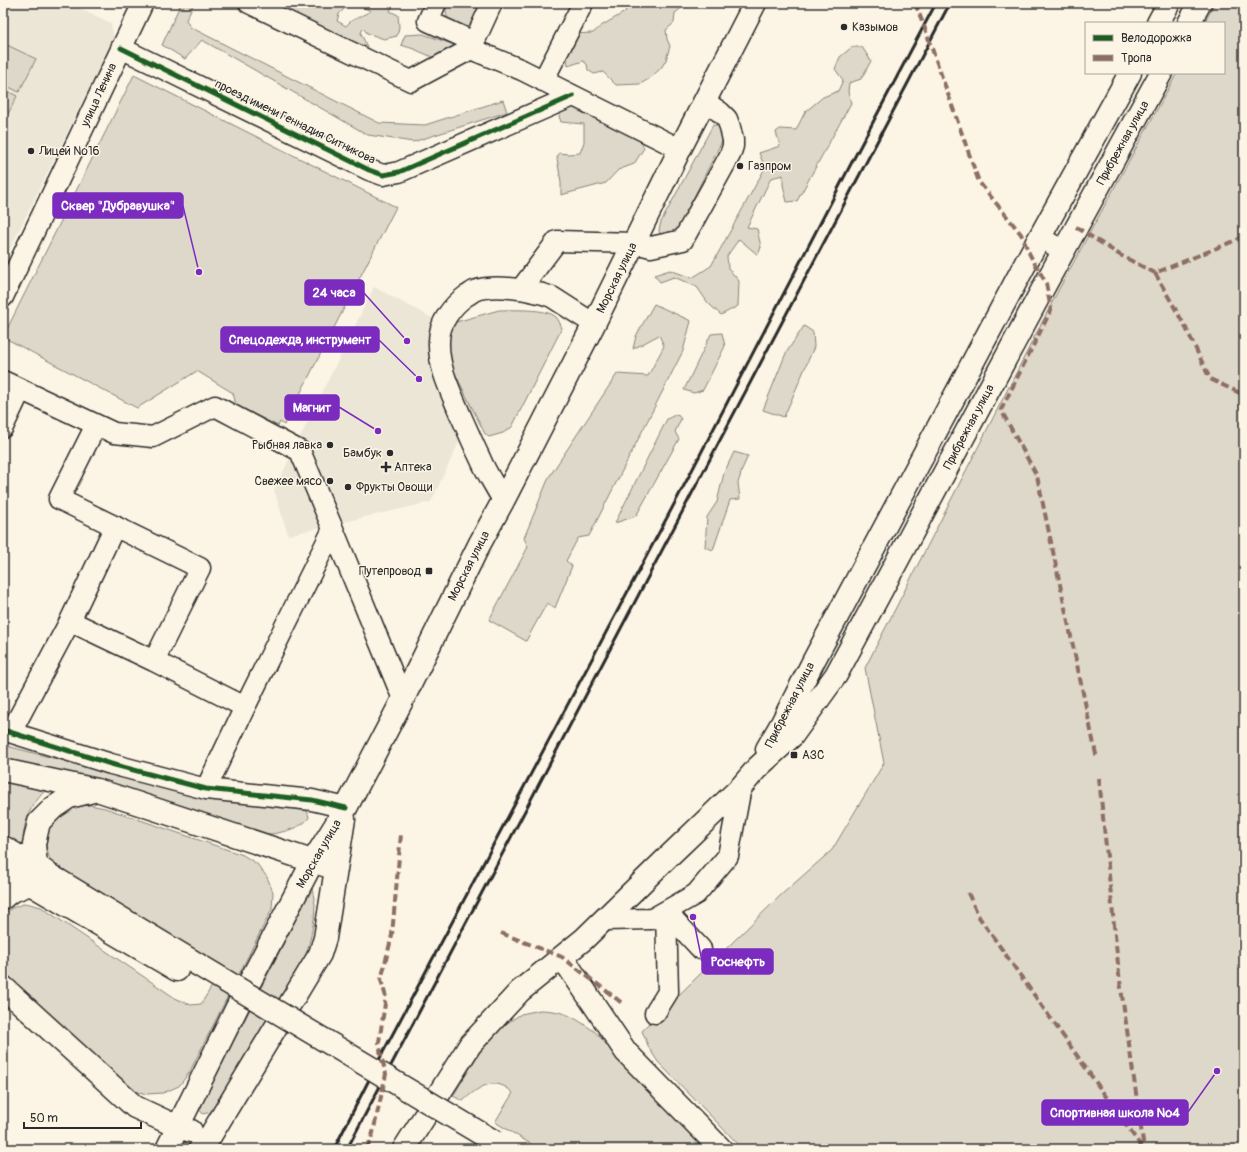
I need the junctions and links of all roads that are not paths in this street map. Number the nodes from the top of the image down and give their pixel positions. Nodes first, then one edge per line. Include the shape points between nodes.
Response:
1 (143, 3) edge
2 (249, 3) edge
3 (436, 3) edge
4 (492, 3) edge
5 (583, 3) edge
6 (755, 3) edge
7 (1169, 3) edge
8 (1200, 3) edge
9 (1159, 22) edge
10 (1190, 22) edge
11 (472, 46) junction
12 (121, 48) junction
13 (1129, 74) edge
14 (1160, 74) edge
15 (543, 81) junction
16 (572, 96) junction
17 (704, 101) junction
18 (680, 150) junction
19 (1040, 237) junction
20 (635, 243) junction
21 (1064, 251) junction
22 (520, 289) junction
23 (3, 296) edge
24 (594, 324) junction
25 (3, 381) edge
26 (21, 389) junction
27 (96, 425) junction
28 (3, 427) edge
29 (504, 501) junction
30 (114, 526) junction
31 (333, 529) junction
32 (70, 621) junction
33 (154, 660) junction
34 (814, 660) junction
35 (836, 675) junction
36 (403, 699) junction
37 (245, 706) junction
38 (7, 731) edge
39 (757, 768) junction
40 (3, 770) edge
41 (741, 787) junction
42 (206, 789) junction
43 (97, 790) junction
44 (346, 808) junction
45 (3, 847) edge
46 (314, 861) junction
47 (3, 868) edge
48 (336, 868) junction
49 (52, 877) junction
50 (30, 884) junction
51 (3, 898) edge
52 (666, 911) junction
53 (605, 920) junction
54 (701, 948) dead end
55 (666, 950) junction
56 (562, 957) junction
57 (654, 966) dead end
58 (194, 971) junction
59 (3, 987) edge
60 (655, 1013) dead end
61 (178, 1127) junction
62 (204, 1144) edge
63 (494, 1147) edge
64 (167, 1149) edge
65 (404, 1149) edge
66 (721, 1149) edge

1 - 12 street, улица Ленина
2 - 11 street via 411,81
3 - 11 street via 428,21
4 - 11 street
5 - 15 street
6 - 17 main road, Морская улица
7 - 9 main road
8 - 10 main road
11 - 15 street
12 - 16 street, проезд имени Геннадия Ситникова via 369,170 383,174 399,172
12 - 23 street, улица Ленина
13 - 19 main road, Прибрежная улица
14 - 21 main road, Прибрежная улица
15 - 16 street
16 - 18 street
17 - 18 main road, Морская улица
17 - 20 street via 727,119 733,140 730,155 683,240 651,247
18 - 20 main road, Морская улица
19 - 21 street
19 - 34 main road, Прибрежная улица
20 - 22 street via 557,241
20 - 24 main road, Морская улица
21 - 35 main road, Прибрежная улица
22 - 24 street via 552,297
22 - 29 street via 494,288 475,291 450,310 439,340 444,377 480,460
24 - 29 main road, Морская улица
25 - 26 street
26 - 27 street
26 - 28 street
27 - 30 street via 59,499
27 - 31 street via 114,433 153,437 215,406 300,452
29 - 36 main road, Морская улица
30 - 32 street
30 - 33 street via 200,568
31 - 36 street
31 - 37 street
32 - 33 street
32 - 38 street
33 - 37 street
34 - 35 street via 817,671 825,677
34 - 39 main road, Прибрежная улица
35 - 39 main road, Прибрежная улица via 792,736
36 - 44 main road, Морская улица
37 - 42 street
38 - 42 street via 110,764
39 - 41 main road, Прибрежная улица
40 - 43 main road
41 - 52 street via 728,856 696,894
41 - 53 main road, Прибрежная улица
42 - 44 street via 312,800
43 - 46 main road
43 - 49 main road via 69,797 52,808 39,822 34,844 36,865
44 - 46 main road, Морская улица
44 - 48 main road, Морская улица
45 - 49 main road
46 - 48 main road
46 - 61 main road, Морская улица via 246,987
47 - 50 main road
48 - 62 main road, Морская улица via 320,954
49 - 58 main road
50 - 51 main road via 10,892
50 - 58 main road
52 - 53 street via 652,919
52 - 54 street
52 - 55 street
53 - 56 main road, Прибрежная улица
55 - 57 street
55 - 60 street via 668,992
56 - 65 main road, Прибрежная улица via 520,990 470,1045
56 - 66 main road via 626,1052
58 - 63 main road via 298,1038
59 - 61 main road via 135,1107
61 - 62 main road
61 - 64 main road, Морская улица

